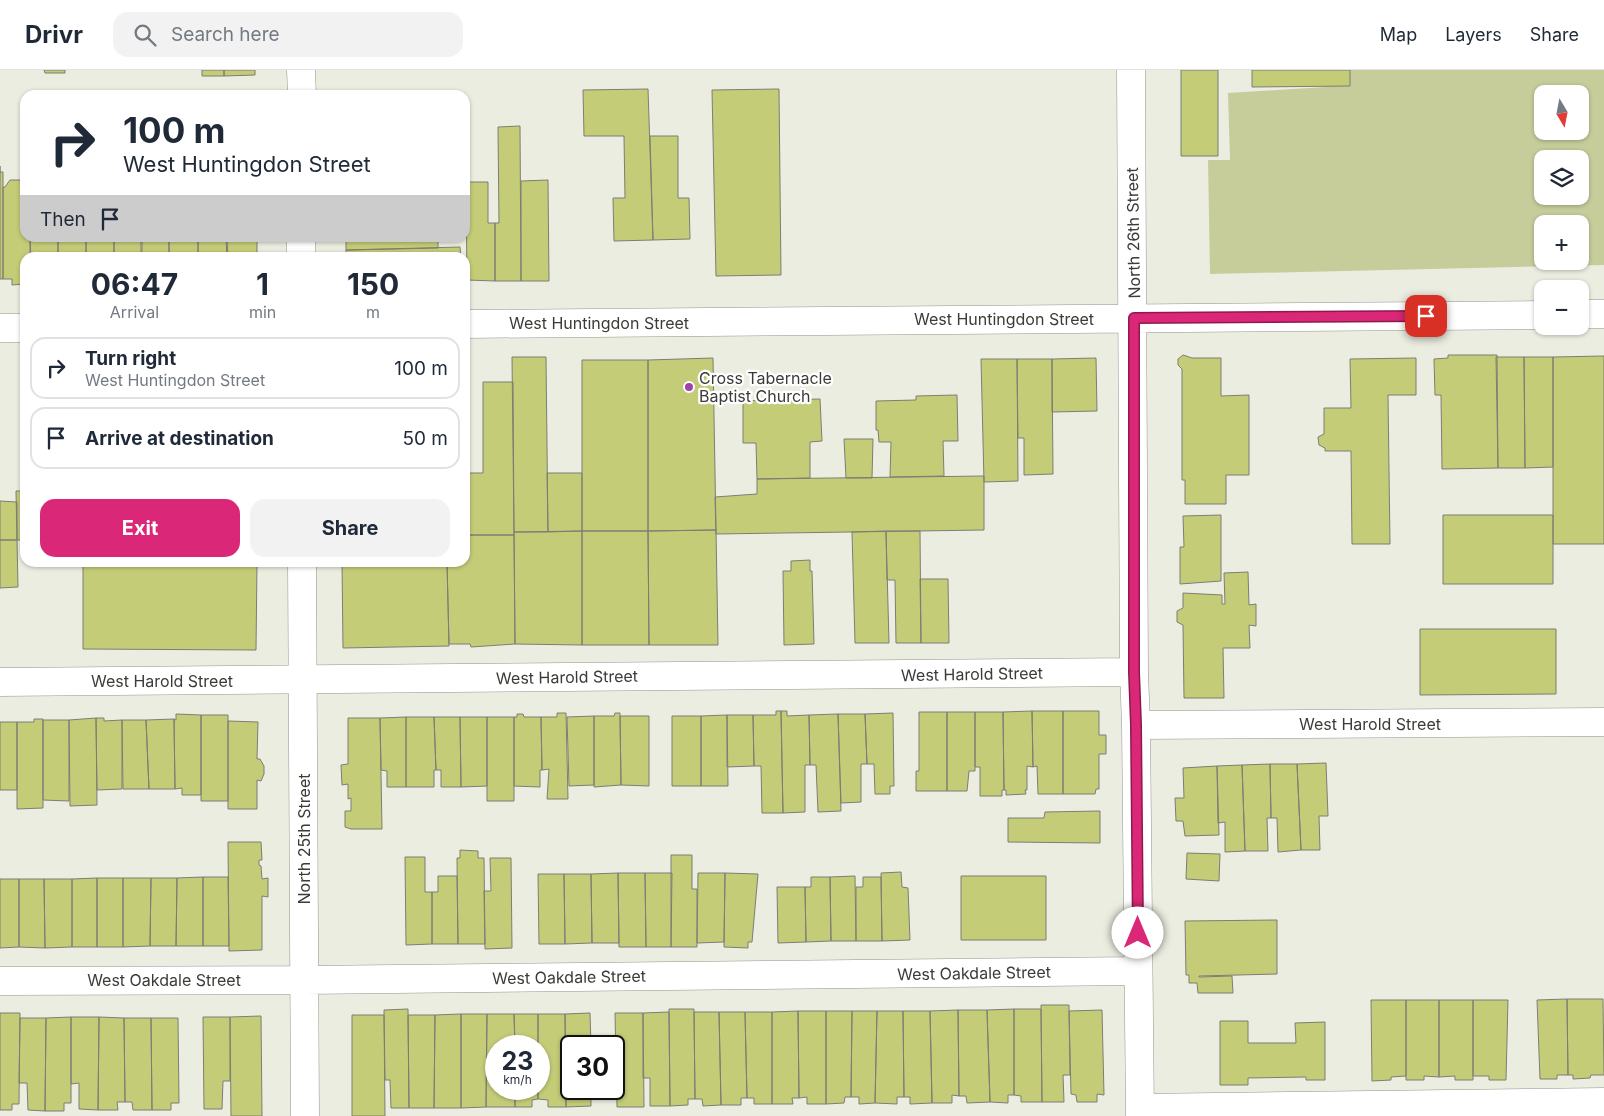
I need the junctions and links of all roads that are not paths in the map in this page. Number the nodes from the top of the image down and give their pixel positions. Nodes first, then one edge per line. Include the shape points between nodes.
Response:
1 (301, 70) edge
2 (1131, 70) edge
3 (302, 90) edge
4 (1589, 314) edge
5 (1604, 314) edge
6 (1534, 315) edge
7 (1134, 318) junction
8 (470, 324) edge
9 (0, 328) edge
10 (20, 328) edge
11 (302, 567) edge
12 (1134, 672) junction
13 (303, 680) junction
14 (0, 682) edge
15 (1604, 722) edge
16 (1136, 725) junction
17 (1138, 971) junction
18 (304, 980) junction
19 (0, 981) edge
20 (1604, 1102) edge
21 (1140, 1112) edge
22 (305, 1116) edge

1 - 3 street
2 - 7 street, North 26th Street
4 - 5 street
6 - 7 street, West Huntingdon Street
7 - 8 street, West Huntingdon Street
7 - 12 street, North 26th Street
9 - 10 street
11 - 13 street, North 25th Street
12 - 13 street, West Harold Street
12 - 16 street, North 26th Street
13 - 14 street, West Harold Street
13 - 18 street, North 25th Street
15 - 16 street, West Harold Street
16 - 17 street, North 26th Street
17 - 18 street, West Oakdale Street
17 - 21 street, North 26th Street
18 - 19 street, West Oakdale Street
18 - 22 street, North 25th Street
20 - 21 street

